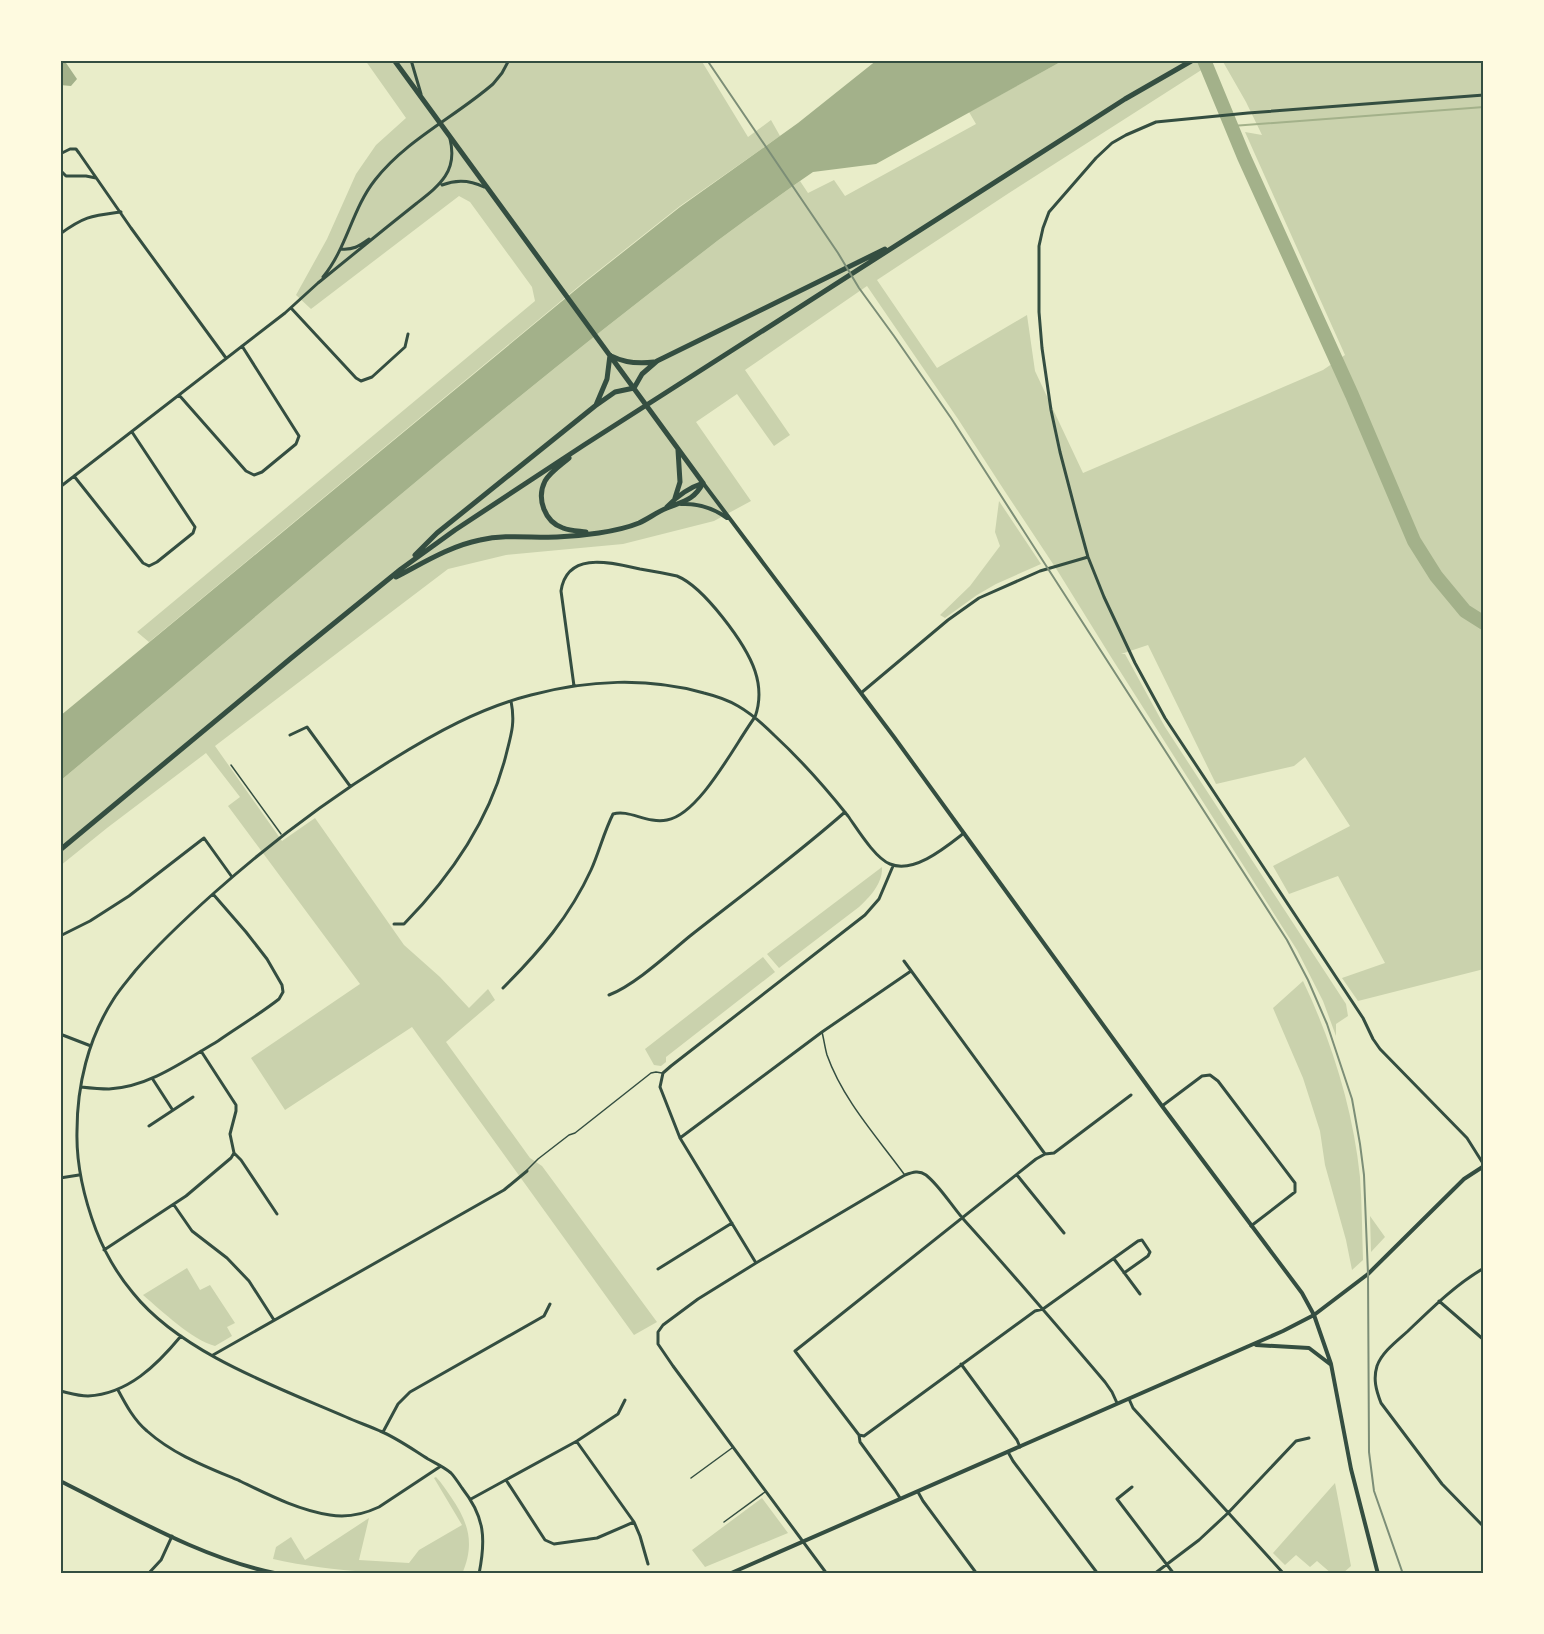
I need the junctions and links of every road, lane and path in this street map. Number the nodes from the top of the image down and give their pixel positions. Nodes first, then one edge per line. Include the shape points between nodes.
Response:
1 (394, 60) edge
2 (411, 60) edge
3 (508, 60) edge
4 (1193, 60) edge
5 (1484, 95) edge
6 (422, 98) junction
7 (449, 136) junction
8 (60, 154) edge
9 (60, 171) edge
10 (98, 179) junction
11 (438, 187) junction
12 (488, 189) junction
13 (121, 212) junction
14 (387, 227) junction
15 (60, 234) edge
16 (908, 238) junction
17 (341, 249) junction
18 (318, 283) junction
19 (291, 308) junction
20 (408, 334) dead end
21 (242, 346) junction
22 (610, 355) junction
23 (226, 358) junction
24 (657, 361) junction
25 (634, 388) junction
26 (179, 395) junction
27 (595, 406) junction
28 (132, 432) junction
29 (584, 445) junction
30 (678, 448) junction
31 (75, 476) junction
32 (703, 483) junction
33 (60, 487) edge
34 (675, 498) junction
35 (680, 505) junction
36 (666, 509) junction
37 (730, 520) junction
38 (594, 532) junction
39 (1088, 557) junction
40 (401, 569) junction
41 (384, 583) junction
42 (574, 686) junction
43 (861, 693) junction
44 (511, 701) junction
45 (755, 717) junction
46 (290, 735) dead end
47 (231, 765) dead end
48 (350, 786) junction
49 (845, 812) junction
50 (964, 833) junction
51 (282, 836) junction
52 (60, 850) edge
53 (893, 866) junction
54 (232, 877) junction
55 (212, 894) junction
56 (394, 924) dead end
57 (60, 936) edge
58 (904, 961) dead end
59 (911, 971) junction
60 (503, 988) dead end
61 (609, 995) dead end
62 (822, 1032) junction
63 (60, 1034) edge
64 (91, 1046) junction
65 (201, 1051) junction
66 (663, 1073) junction
67 (152, 1078) junction
68 (81, 1087) junction
69 (1131, 1095) dead end
70 (193, 1097) dead end
71 (1162, 1106) junction
72 (173, 1110) junction
73 (149, 1126) dead end
74 (680, 1138) junction
75 (234, 1153) junction
76 (1045, 1154) junction
77 (1484, 1165) edge
78 (526, 1171) joint
79 (79, 1174) junction
80 (905, 1175) junction
81 (1017, 1175) junction
82 (60, 1178) edge
83 (174, 1205) junction
84 (277, 1214) dead end
85 (963, 1218) junction
86 (732, 1223) junction
87 (1251, 1226) junction
88 (1064, 1233) dead end
89 (104, 1250) junction
90 (1114, 1259) junction
91 (756, 1263) junction
92 (1484, 1268) edge
93 (658, 1269) dead end
94 (1124, 1273) junction
95 (1140, 1294) dead end
96 (1439, 1301) junction
97 (550, 1305) dead end
98 (1043, 1309) junction
99 (1314, 1315) junction
100 (274, 1320) junction
101 (181, 1336) junction
102 (1484, 1340) edge
103 (1252, 1345) junction
104 (213, 1355) junction
105 (961, 1364) junction
106 (1331, 1364) junction
107 (118, 1390) junction
108 (60, 1391) edge
109 (1128, 1398) junction
110 (625, 1400) dead end
111 (1117, 1403) junction
112 (383, 1432) junction
113 (859, 1435) junction
114 (1309, 1438) dead end
115 (577, 1442) junction
116 (732, 1447) junction
117 (1020, 1447) junction
118 (1008, 1452) junction
119 (441, 1466) junction
120 (691, 1478) dead end
121 (506, 1480) junction
122 (60, 1481) edge
123 (1132, 1488) dead end
124 (765, 1492) junction
125 (918, 1492) junction
126 (471, 1498) junction
127 (900, 1499) junction
128 (1228, 1514) junction
129 (634, 1522) junction
130 (724, 1522) dead end
131 (1484, 1527) edge
132 (171, 1536) junction
133 (804, 1542) junction
134 (648, 1564) dead end
135 (1167, 1564) junction
136 (148, 1574) edge
137 (279, 1574) edge
138 (479, 1574) edge
139 (729, 1574) edge
140 (827, 1574) edge
141 (977, 1574) edge
142 (1098, 1574) edge
143 (1154, 1574) edge
144 (1174, 1574) edge
145 (1284, 1574) edge
146 (1378, 1574) edge

1 - 6 main road
2 - 6 street
3 - 17 street via 493,84 396,157 373,182
4 - 16 main road
5 - 39 street via 1156,122 1112,143 1063,194 1049,212 1039,246 1039,312 1051,410
6 - 7 main road
7 - 11 street via 451,162
7 - 12 main road
8 - 10 street via 76,149
9 - 10 street via 66,176
10 - 13 street
11 - 12 street via 462,181
11 - 14 street
12 - 22 main road
13 - 15 street via 94,215
13 - 23 street
14 - 17 street via 358,247
14 - 18 street
16 - 24 main road
16 - 29 main road
17 - 18 street
18 - 19 street
19 - 20 street via 361,381 372,377 405,347
19 - 21 street
21 - 23 street
21 - 26 street via 300,436 296,444 262,472 254,475 246,471
22 - 24 main road via 633,363
22 - 25 main road
22 - 27 main road via 605,386
23 - 26 street
24 - 25 main road
25 - 27 main road via 615,392
25 - 30 main road
26 - 28 street
27 - 40 main road via 437,533
28 - 31 street
28 - 31 street via 195,527 193,533 157,562 149,566 143,563
29 - 38 main road via 550,475 541,496 554,524
29 - 40 main road
30 - 32 main road
30 - 34 main road via 680,482
31 - 33 street
32 - 34 main road
32 - 35 main road via 697,493
32 - 37 street
34 - 36 main road
35 - 36 main road
35 - 37 street via 712,509
36 - 38 main road via 629,526
37 - 43 street
38 - 41 main road via 478,540 451,549
39 - 43 street via 1040,571 979,598
39 - 77 street via 1131,655 1165,718 1363,1018 1373,1039 1467,1138
40 - 41 main road
41 - 52 main road
42 - 44 street
42 - 45 street via 617,682 670,685 725,699
42 - 45 street via 562,585 577,566 610,562 677,576 693,585 733,633 755,670
43 - 50 street
44 - 48 street via 456,723
44 - 56 street via 513,726 504,763 476,832 417,911 404,924
45 - 49 street via 811,771
45 - 60 street via 705,791 679,816 660,821 621,812 613,814 590,873 566,916
46 - 48 street via 307,727
47 - 51 lane
48 - 51 street
49 - 53 street via 873,849
49 - 61 street via 646,971
50 - 53 street via 929,858
50 - 71 street
51 - 54 street
53 - 66 street via 879,899 865,915
54 - 55 street
54 - 57 street via 204,838 129,896
55 - 64 street via 164,938 115,995
55 - 65 street via 267,959 283,992 270,1006
58 - 59 street
59 - 62 street
59 - 76 street
62 - 74 street
62 - 80 lane via 827,1055 851,1103
63 - 64 street
64 - 68 street
65 - 67 street
65 - 75 street via 236,1105 230,1134
66 - 74 street via 660,1087
66 - 78 lane via 651,1073
67 - 68 street via 109,1089
67 - 72 street
68 - 79 street via 76,1147
69 - 76 street via 1054,1153
70 - 72 street
71 - 87 street
71 - 87 street via 1202,1076 1210,1075 1295,1183 1295,1192
72 - 73 street
74 - 86 street
75 - 83 street
75 - 84 street
76 - 81 street
77 - 99 street via 1456,1186 1368,1274
78 - 100 street via 504,1190
79 - 82 street
79 - 89 street
80 - 85 street via 926,1175
80 - 91 street
81 - 85 street
81 - 88 street
83 - 89 street
83 - 100 street via 192,1231 249,1281
85 - 98 street
85 - 113 street via 795,1351
86 - 91 street
86 - 93 street
87 - 99 street
89 - 101 street via 134,1295
90 - 94 street
90 - 94 street via 1138,1241 1146,1244 1148,1256
90 - 98 street
91 - 116 street via 698,1299 658,1332 658,1344
92 - 96 street
94 - 95 street
96 - 102 street
96 - 131 street via 1387,1350 1378,1364 1377,1391 1381,1403 1442,1484
97 - 112 street via 544,1316 410,1392 398,1404
98 - 105 street
98 - 111 street via 1105,1382
99 - 103 street
99 - 106 street
100 - 104 street
101 - 104 street
101 - 107 street via 134,1382
103 - 106 street via 1309,1348
103 - 109 street
104 - 112 street via 249,1375
105 - 113 street via 864,1436
105 - 117 street
106 - 146 street via 1351,1469
107 - 108 street via 89,1396
107 - 119 street via 145,1430 185,1458 322,1514 369,1512
109 - 111 street
109 - 128 street
110 - 115 street via 618,1414
111 - 117 street
112 - 119 street
113 - 127 street
114 - 128 street via 1296,1441
115 - 121 street
115 - 129 street
116 - 120 lane
116 - 124 street
117 - 118 street
118 - 125 street
118 - 142 street
119 - 126 street
121 - 126 street
121 - 129 street via 545,1540 554,1544 597,1538
122 - 132 street
123 - 135 street via 1117,1498
124 - 130 lane
124 - 133 street
125 - 127 street
125 - 141 street
126 - 138 street via 484,1537
127 - 133 street
128 - 135 street
128 - 145 street
129 - 134 street
132 - 136 street via 160,1560
132 - 137 street via 241,1565
133 - 139 street
133 - 140 street
135 - 143 street
135 - 144 street

